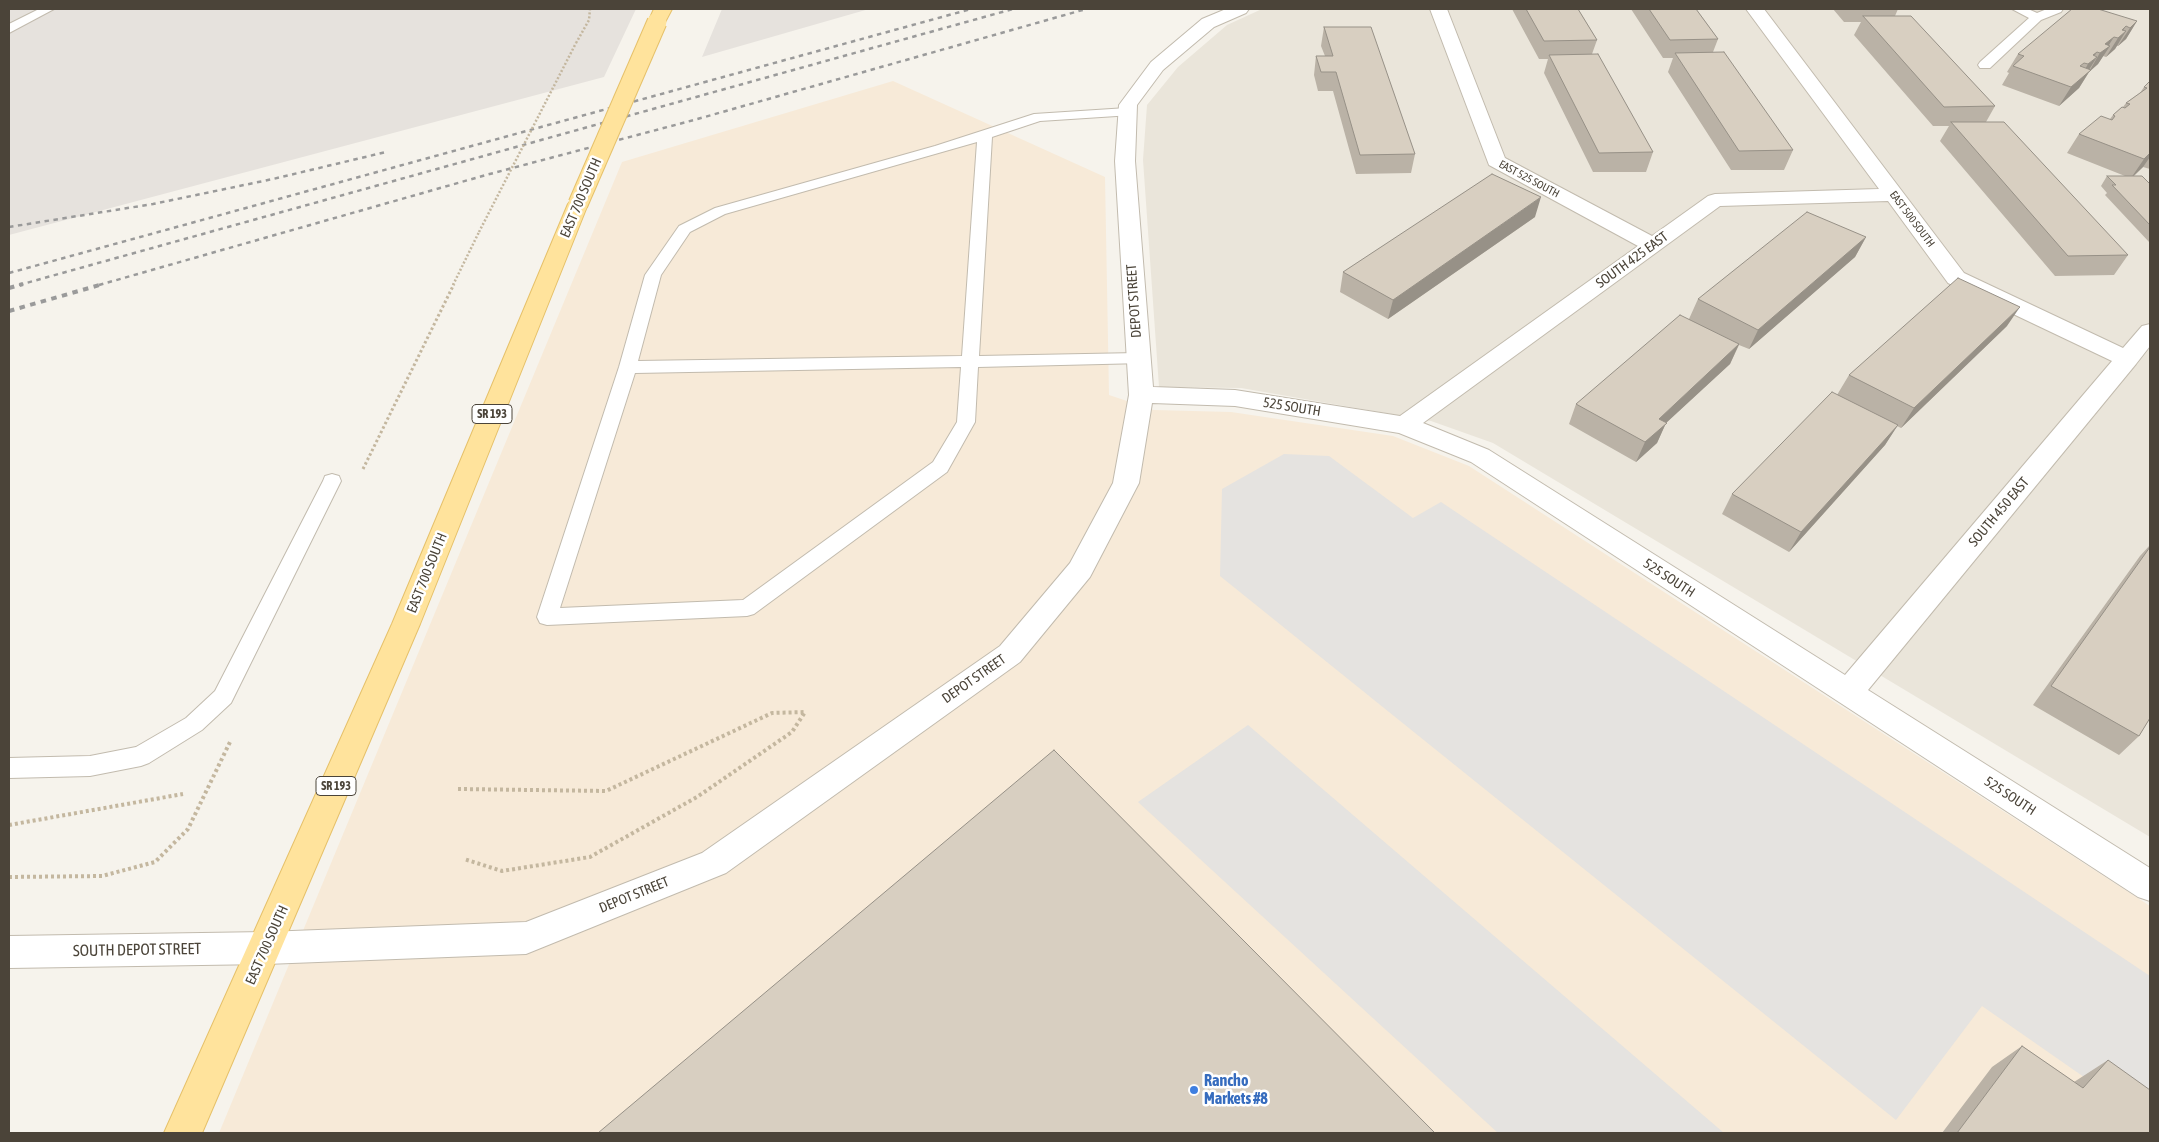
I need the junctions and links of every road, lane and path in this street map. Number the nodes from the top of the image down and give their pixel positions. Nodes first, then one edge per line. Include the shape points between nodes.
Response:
1 (48, 9) edge
2 (590, 9) edge
3 (1240, 9) edge
4 (1438, 9) edge
5 (1755, 9) edge
6 (2018, 9) edge
7 (2058, 9) edge
8 (660, 15) edge
9 (2037, 17) junction
10 (9, 29) edge
11 (1985, 65) dead end
12 (1127, 112) junction
13 (985, 135) junction
14 (1894, 194) junction
15 (479, 232) dead end
16 (1653, 245) junction
17 (2150, 331) edge
18 (1138, 359) junction
19 (2128, 359) junction
20 (970, 362) junction
21 (628, 367) junction
22 (1141, 395) junction
23 (1404, 425) junction
24 (332, 481) dead end
25 (1848, 693) junction
26 (9, 768) edge
27 (458, 788) dead end
28 (183, 794) dead end
29 (9, 825) edge
30 (188, 829) dead end
31 (464, 859) dead end
32 (9, 878) edge
33 (2150, 886) edge
34 (266, 948) junction
35 (9, 952) edge
36 (183, 1133) edge

1 - 10 lane
2 - 15 path, bridge via 589,20
3 - 12 street, DEPOT STREET via 1208,23 1157,66 1128,105
4 - 16 street, EAST 525 SOUTH via 1496,161
5 - 14 street, EAST 500 SOUTH
6 - 9 lane
7 - 9 lane
8 - 34 main road, EAST 700 SOUTH / SR 193, bridge via 578,204 406,624
9 - 11 lane
12 - 13 lane via 1039,117
12 - 18 street, DEPOT STREET via 1125,161
13 - 20 lane
13 - 21 lane via 720,211 684,229 652,275
14 - 16 street, SOUTH 425 EAST via 1714,200
14 - 19 street, EAST 500 SOUTH via 1956,278
16 - 23 street, SOUTH 425 EAST
17 - 19 street, SOUTH 450 EAST
18 - 20 lane
18 - 22 street, DEPOT STREET
19 - 25 street, SOUTH 450 EAST
20 - 21 lane
20 - 21 lane via 966,422 940,467 746,608 547,617
22 - 23 street, 525 SOUTH via 1235,398
22 - 34 street, DEPOT STREET via 1126,483 1080,570 1010,654 714,863 526,938
23 - 25 street, 525 SOUTH via 1480,456
24 - 26 lane via 223,697 194,724 141,756 90,766
25 - 33 street, 525 SOUTH
27 - 31 path via 606,790 772,713 806,712 792,732 697,797 590,858 502,871
28 - 29 path
30 - 32 path via 155,862 102,876
34 - 35 street, SOUTH DEPOT STREET
34 - 36 main road, EAST 700 SOUTH / SR 193

